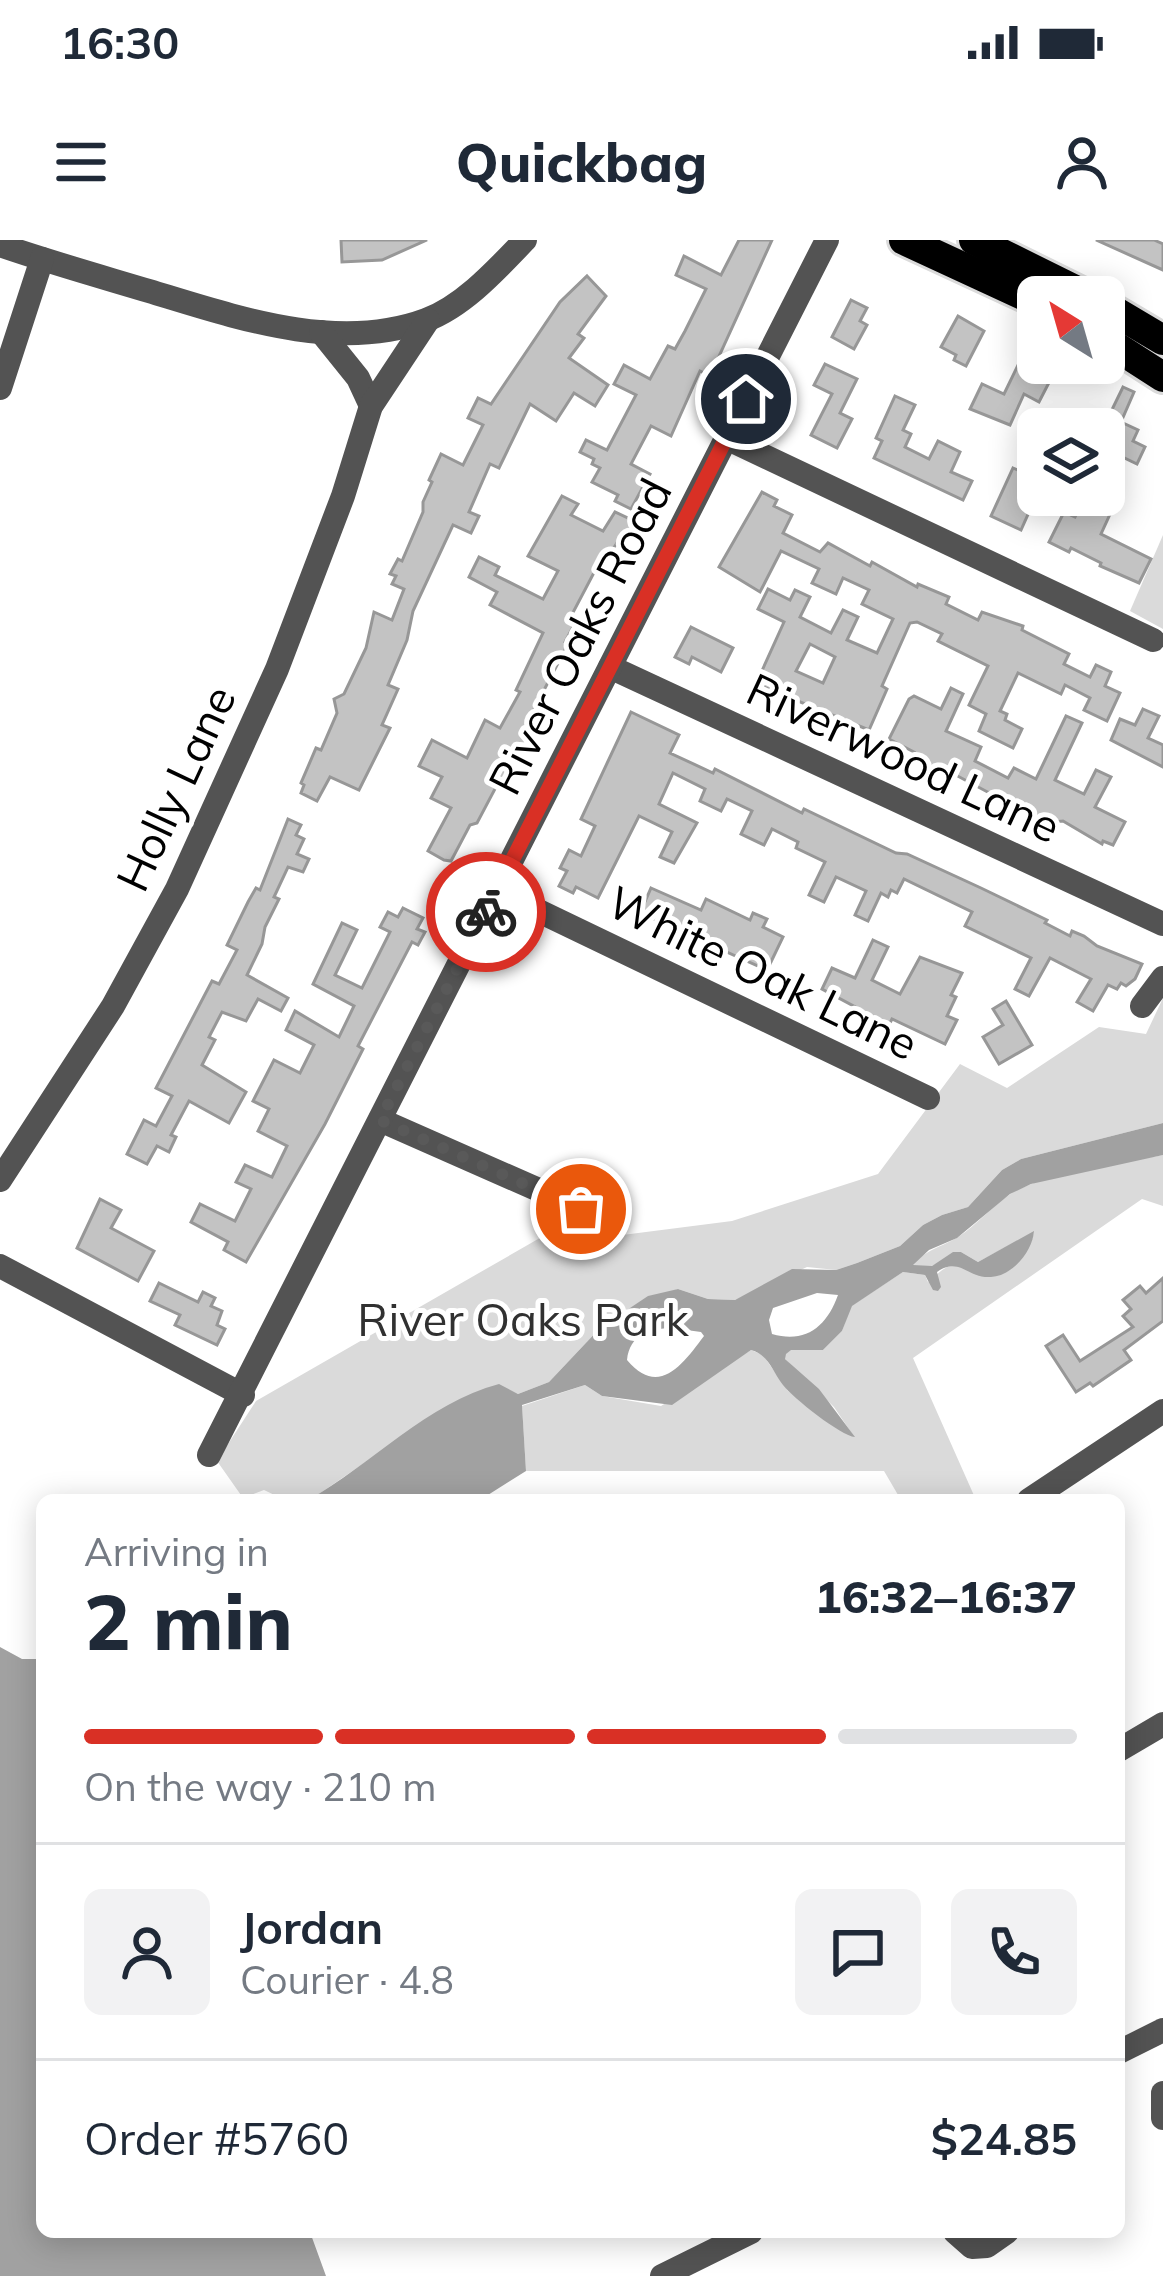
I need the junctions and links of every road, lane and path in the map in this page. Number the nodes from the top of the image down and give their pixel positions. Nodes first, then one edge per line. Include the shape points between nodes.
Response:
1 (525, 240) edge
2 (827, 240) edge
3 (904, 240) edge
4 (974, 240) edge
5 (0, 245) edge
6 (42, 259) junction
7 (1047, 276) edge
8 (1017, 292) edge
9 (1125, 317) edge
10 (428, 320) junction
11 (321, 332) junction
12 (1163, 340) edge
13 (1125, 353) edge
14 (1163, 377) edge
15 (0, 388) edge
16 (371, 406) junction
17 (725, 438) junction
18 (1154, 640) dead end
19 (610, 667) junction
20 (497, 891) junction
21 (1163, 923) edge
22 (1163, 978) edge
23 (1142, 1006) dead end
24 (928, 1098) dead end
25 (380, 1120) junction
26 (0, 1180) edge
27 (581, 1209) dead end
28 (0, 1240) edge
29 (5, 1269) edge
30 (243, 1395) junction
31 (1163, 1411) edge
32 (209, 1455) dead end
33 (1038, 1494) edge
34 (1163, 1724) edge
35 (1125, 1746) edge
36 (1160, 2039) edge
37 (1125, 2050) edge
38 (1163, 2093) edge
39 (1163, 2118) edge
40 (739, 2238) edge
41 (962, 2238) edge
42 (998, 2238) edge
43 (662, 2276) edge

1 - 10 street, Holly Lane
2 - 17 street, River Oaks Road
3 - 8 main road
4 - 7 main road
5 - 6 street, Holly Lane
6 - 11 street, Holly Lane via 238,318
6 - 15 street
9 - 12 main road
10 - 11 street, Holly Lane
10 - 16 street, Holly Lane
11 - 16 street
13 - 14 main road
16 - 26 street, Holly Lane via 277,670 177,889 113,1006
17 - 18 street
17 - 19 street, River Oaks Road
19 - 20 street, River Oaks Road
19 - 21 street, Riverwood Lane
20 - 24 street, White Oak Lane
20 - 25 street, River Oaks Road
22 - 23 street
25 - 27 street
25 - 30 street, River Oaks Road
28 - 29 street
29 - 30 street
30 - 32 street, River Oaks Road
31 - 33 street
34 - 35 street
36 - 37 street
38 - 39 street
40 - 43 street
41 - 42 street via 972,2247

